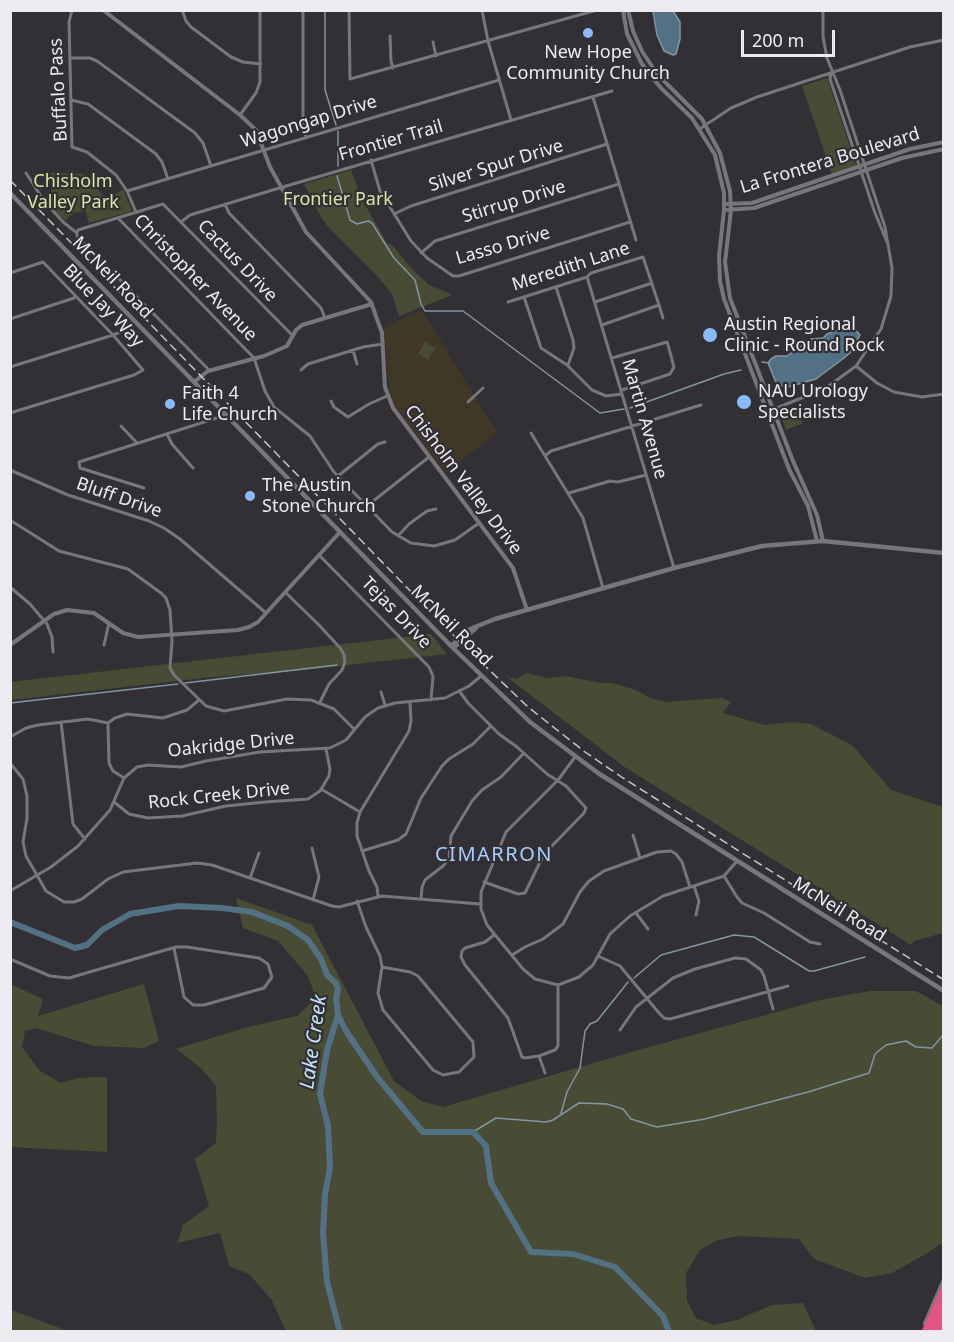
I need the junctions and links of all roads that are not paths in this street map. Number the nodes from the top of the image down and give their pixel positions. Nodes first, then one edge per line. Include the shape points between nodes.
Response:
1 (72, 10) edge
2 (103, 10) edge
3 (182, 10) edge
4 (260, 10) edge
5 (303, 10) edge
6 (348, 10) edge
7 (482, 10) edge
8 (597, 10) edge
9 (623, 10) edge
10 (628, 10) edge
11 (823, 10) edge
12 (390, 36) dead end
13 (944, 40) edge
14 (488, 41) junction
15 (433, 42) dead end
16 (436, 56) junction
17 (70, 58) junction
18 (261, 64) junction
19 (393, 68) junction
20 (831, 72) junction
21 (499, 80) junction
22 (612, 91) dead end
23 (593, 97) junction
24 (71, 100) junction
25 (240, 115) junction
26 (511, 120) junction
27 (706, 125) junction
28 (701, 128) junction
29 (306, 138) junction
30 (944, 142) edge
31 (608, 144) junction
32 (944, 149) edge
33 (264, 150) junction
34 (371, 160) junction
35 (865, 164) junction
36 (211, 166) junction
37 (859, 166) junction
38 (867, 170) junction
39 (861, 171) junction
40 (26, 173) dead end
41 (168, 178) junction
42 (619, 184) junction
43 (282, 188) junction
44 (127, 191) junction
45 (10, 193) edge
46 (225, 204) junction
47 (724, 207) junction
48 (731, 207) junction
49 (136, 212) junction
50 (394, 214) junction
51 (118, 218) junction
52 (181, 222) junction
53 (630, 222) junction
54 (77, 233) junction
55 (636, 240) dead end
56 (889, 247) junction
57 (421, 253) junction
58 (10, 273) edge
59 (587, 277) junction
60 (652, 283) junction
61 (556, 286) junction
62 (524, 297) junction
63 (75, 298) junction
64 (508, 302) dead end
65 (595, 302) junction
66 (372, 304) junction
67 (659, 305) junction
68 (325, 318) junction
69 (663, 318) dead end
70 (10, 319) edge
71 (135, 321) junction
72 (602, 325) junction
73 (113, 335) junction
74 (293, 336) junction
75 (383, 344) junction
76 (353, 351) junction
77 (254, 358) junction
78 (612, 358) junction
79 (201, 362) junction
80 (357, 364) dead end
81 (567, 365) junction
82 (856, 366) junction
83 (10, 367) edge
84 (223, 368) junction
85 (301, 370) dead end
86 (210, 371) junction
87 (203, 375) junction
88 (194, 382) junction
89 (483, 388) dead end
90 (622, 392) junction
91 (944, 394) edge
92 (387, 396) junction
93 (331, 401) dead end
94 (468, 402) dead end
95 (701, 405) dead end
96 (770, 411) junction
97 (10, 413) edge
98 (226, 415) junction
99 (121, 426) dead end
100 (632, 427) junction
101 (531, 433) dead end
102 (167, 434) junction
103 (385, 442) dead end
104 (137, 443) junction
105 (545, 455) junction
106 (429, 457) junction
107 (193, 468) dead end
108 (10, 470) edge
109 (646, 475) junction
110 (338, 476) junction
111 (798, 486) junction
112 (144, 488) dead end
113 (569, 493) junction
114 (813, 504) junction
115 (367, 506) junction
116 (435, 509) dead end
117 (10, 520) edge
118 (479, 523) junction
119 (340, 532) junction
120 (398, 536) junction
121 (820, 541) junction
122 (944, 551) edge
123 (319, 555) junction
124 (674, 568) junction
125 (10, 587) edge
126 (603, 588) junction
127 (285, 592) junction
128 (527, 610) junction
129 (266, 613) junction
130 (44, 621) junction
131 (110, 623) junction
132 (172, 635) junction
133 (10, 645) edge
134 (104, 645) dead end
135 (452, 647) junction
136 (53, 652) dead end
137 (481, 676) junction
138 (460, 691) junction
139 (381, 692) dead end
140 (199, 700) junction
141 (431, 700) junction
142 (410, 702) junction
143 (320, 703) junction
144 (385, 705) junction
145 (61, 723) junction
146 (108, 723) junction
147 (490, 726) junction
148 (354, 729) junction
149 (10, 738) edge
150 (326, 749) junction
151 (524, 753) junction
152 (575, 757) junction
153 (10, 763) edge
154 (124, 778) junction
155 (558, 780) junction
156 (321, 789) junction
157 (114, 802) junction
158 (360, 812) junction
159 (633, 835) dead end
160 (85, 838) junction
161 (312, 848) dead end
162 (362, 851) junction
163 (259, 853) dead end
164 (640, 858) junction
165 (737, 861) junction
166 (724, 876) junction
167 (36, 877) junction
168 (250, 878) junction
169 (484, 882) junction
170 (692, 887) junction
171 (10, 891) edge
172 (378, 896) junction
173 (421, 899) junction
174 (313, 900) junction
175 (357, 901) junction
176 (480, 903) junction
177 (636, 913) junction
178 (696, 915) dead end
179 (648, 929) dead end
180 (494, 935) junction
181 (820, 944) dead end
182 (174, 948) junction
183 (512, 955) junction
184 (598, 956) junction
185 (10, 960) edge
186 (382, 968) junction
187 (558, 985) junction
188 (788, 986) dead end
189 (944, 991) edge
190 (768, 992) junction
191 (646, 998) junction
192 (773, 1009) dead end
193 (620, 1030) dead end
194 (539, 1056) junction
195 (545, 1073) dead end
196 (944, 1280) edge
197 (944, 1290) edge
198 (944, 1305) edge
199 (944, 1319) edge
200 (924, 1332) edge
201 (932, 1332) edge
202 (937, 1332) edge

1 - 17 street, Buffalo Pass
2 - 25 street, Chisholm Valley Drive
3 - 18 street via 191,27 231,57
4 - 18 street
5 - 29 street
6 - 19 street via 350,79
7 - 14 street
8 - 14 street
9 - 28 street via 627,34 642,64
10 - 27 street via 642,51 657,74
11 - 20 street via 823,38
12 - 19 street
13 - 20 street
14 - 16 street
14 - 21 street
15 - 16 street
16 - 19 street
17 - 24 street, Buffalo Pass
17 - 36 street via 97,61 195,132
18 - 25 street via 259,87
20 - 27 street via 740,104
20 - 35 street
20 - 37 street
21 - 26 street
21 - 29 street, Wagongap Drive
22 - 23 street, Frontier Trail
23 - 26 street, Frontier Trail
23 - 31 street
24 - 41 street via 88,104 156,154
24 - 44 street, Buffalo Pass via 72,147 84,150 116,175
25 - 33 street, Chisholm Valley Drive via 256,129
26 - 34 street, Frontier Trail
27 - 28 street
27 - 48 street via 725,166
28 - 47 street via 719,168
29 - 33 street, Wagongap Drive
30 - 35 street, La Frontera Boulevard
31 - 42 street
31 - 50 street, Silver Spur Drive
32 - 38 street, La Frontera Boulevard
33 - 36 street, Wagongap Drive
33 - 43 street, Chisholm Valley Drive
34 - 43 street, Frontier Trail
34 - 50 street, Lasso Drive via 380,191
35 - 37 street, La Frontera Boulevard
35 - 38 street
36 - 41 street, Wagongap Drive
37 - 39 street
37 - 48 street, La Frontera Boulevard
38 - 39 street, La Frontera Boulevard
38 - 56 street
39 - 48 street, La Frontera Boulevard via 754,208
39 - 56 street
40 - 54 street via 42,198
41 - 44 street, Wagongap Drive
42 - 53 street
42 - 57 street, Stirrup Drive via 435,241
43 - 46 street, Frontier Trail
43 - 66 street, Chisholm Valley Drive via 309,236
44 - 49 street, Buffalo Pass
45 - 71 main road, McNeil Road
46 - 52 street, Frontier Trail via 190,215
46 - 68 street via 229,213 321,308
47 - 48 street, La Frontera Boulevard
47 - 96 street via 719,256 723,299
48 - 96 street via 725,252 727,284
49 - 51 street
49 - 52 street, Cactus Drive via 163,204
50 - 57 street, Lasso Drive
51 - 54 street
51 - 77 street, Christopher Avenue
52 - 74 street, Cactus Drive
53 - 55 street
53 - 57 street, Lasso Drive via 457,276
54 - 79 street
56 - 82 street via 889,305 882,329
58 - 63 street, Blue Jay Way via 43,262
59 - 60 street, Meredith Lane via 643,257
59 - 61 street, Meredith Lane
59 - 65 street, Martin Avenue
60 - 65 street
60 - 67 street
61 - 62 street, Meredith Lane
61 - 81 street via 573,340
62 - 64 street, Meredith Lane
62 - 81 street via 542,348
63 - 70 street
63 - 73 street, Blue Jay Way
65 - 72 street, Martin Avenue
66 - 68 street
66 - 75 street, Chisholm Valley Drive
67 - 69 street
67 - 72 street
68 - 74 street via 302,326
71 - 73 street
71 - 88 main road, McNeil Road
72 - 78 street, Martin Avenue
73 - 83 street
73 - 97 street, Blue Jay Way via 143,370
74 - 77 street via 287,346
75 - 76 street
75 - 92 street, Chisholm Valley Drive
76 - 80 street
76 - 85 street via 308,364
77 - 84 street
77 - 110 street, Christopher Avenue via 271,403 310,436
78 - 90 street, Martin Avenue
78 - 90 street via 667,342 674,366 670,374
79 - 86 street
79 - 87 street
81 - 90 street via 592,390 606,396
82 - 91 street via 894,392 922,397
82 - 96 street via 826,388
84 - 86 street
84 - 87 street
86 - 87 street
87 - 88 street
88 - 98 main road, McNeil Road
89 - 94 street
90 - 100 street, Martin Avenue
92 - 93 street via 348,417
92 - 106 street, Chisholm Valley Drive
95 - 100 street
96 - 111 street
96 - 114 street
98 - 102 street
98 - 119 main road, McNeil Road
99 - 104 street
100 - 105 street
100 - 109 street, Martin Avenue
101 - 105 street
102 - 104 street
102 - 107 street
103 - 110 street
104 - 112 street via 78,464 80,468
105 - 113 street
106 - 115 street
106 - 118 street, Chisholm Valley Drive
108 - 129 street, Bluff Drive via 164,528
109 - 113 street
109 - 124 street, Martin Avenue
110 - 115 street, Christopher Avenue
111 - 114 street
111 - 121 street
113 - 126 street via 585,523
114 - 121 street via 821,526
115 - 120 street, Christopher Avenue
116 - 120 street via 409,524
117 - 132 street via 59,551 118,565 138,575 166,598
118 - 120 street, Christopher Avenue via 440,545 416,544
118 - 128 street, Chisholm Valley Drive via 517,575
119 - 123 street
119 - 135 main road, McNeil Road
121 - 122 main road
121 - 124 main road via 762,546
123 - 127 street
123 - 141 street, Tejas Drive via 429,667 433,676
124 - 126 main road
125 - 130 street
126 - 128 main road
127 - 129 street
127 - 143 street via 344,655 342,670 324,691
128 - 135 main road via 481,625
129 - 132 street via 244,629
130 - 131 street via 58,612 73,610 94,613
130 - 133 street
130 - 136 street via 51,632
131 - 132 street via 133,636
131 - 134 street
132 - 140 street via 172,672
135 - 137 main road, McNeil Road
137 - 138 street
137 - 152 main road, McNeil Road
138 - 141 street
138 - 147 street
139 - 144 street
140 - 143 street via 224,711 292,699
140 - 146 street via 187,710 163,718 128,714
141 - 142 street
142 - 144 street
142 - 158 street via 409,731
143 - 148 street via 334,709
144 - 148 street via 369,713
145 - 146 street via 93,719
145 - 149 street via 32,726
145 - 160 street via 73,824
146 - 154 street via 109,763
147 - 151 street
147 - 162 street via 442,766 421,798 406,834
148 - 150 street via 339,744
150 - 154 street, Oakridge Drive via 260,752 181,767 144,765
150 - 156 street via 330,772
151 - 155 street
151 - 173 street via 472,801 451,836 449,858 425,880
152 - 155 street
152 - 165 main road, McNeil Road
153 - 167 street via 25,786 28,807 23,844
154 - 157 street
155 - 169 street via 506,832
155 - 169 street via 584,804 584,813 544,854 525,893
156 - 157 street, Rock Creek Drive via 304,800 226,806 182,816 134,816
156 - 158 street
157 - 160 street
158 - 162 street via 357,828
159 - 164 street
160 - 167 street
161 - 174 street via 319,878
162 - 172 street
163 - 168 street
164 - 170 street via 671,851 682,862
164 - 183 street via 604,871 590,881 563,924
165 - 166 street
165 - 189 main road, McNeil Road
166 - 170 street
166 - 181 street via 742,903
167 - 168 street via 48,893 69,902 82,899 113,876 128,871 202,863
167 - 171 street
168 - 174 street
169 - 176 street
170 - 177 street via 663,896
170 - 178 street via 699,902
172 - 173 street
172 - 175 street
173 - 176 street
174 - 175 street via 335,907
175 - 186 street
176 - 180 street via 484,920
177 - 179 street
177 - 184 street via 610,934
180 - 183 street
180 - 194 street via 463,950 463,962 508,1018 522,1057
182 - 182 street via 184,997 193,1005 264,988 272,977 268,964 259,958
182 - 185 street via 69,978 50,976
183 - 187 street via 535,979
184 - 187 street via 584,974
184 - 191 street via 620,966
186 - 186 street via 378,993 382,1010 434,1070 443,1075 459,1072 474,1057 468,1036 418,976
187 - 194 street via 558,1046
188 - 190 street
190 - 191 street via 670,1019 659,1014
190 - 191 street via 761,970 738,958 678,975
190 - 192 street
191 - 193 street
194 - 195 street
196 - 200 main road
197 - 200 highway
198 - 201 highway
199 - 202 highway

